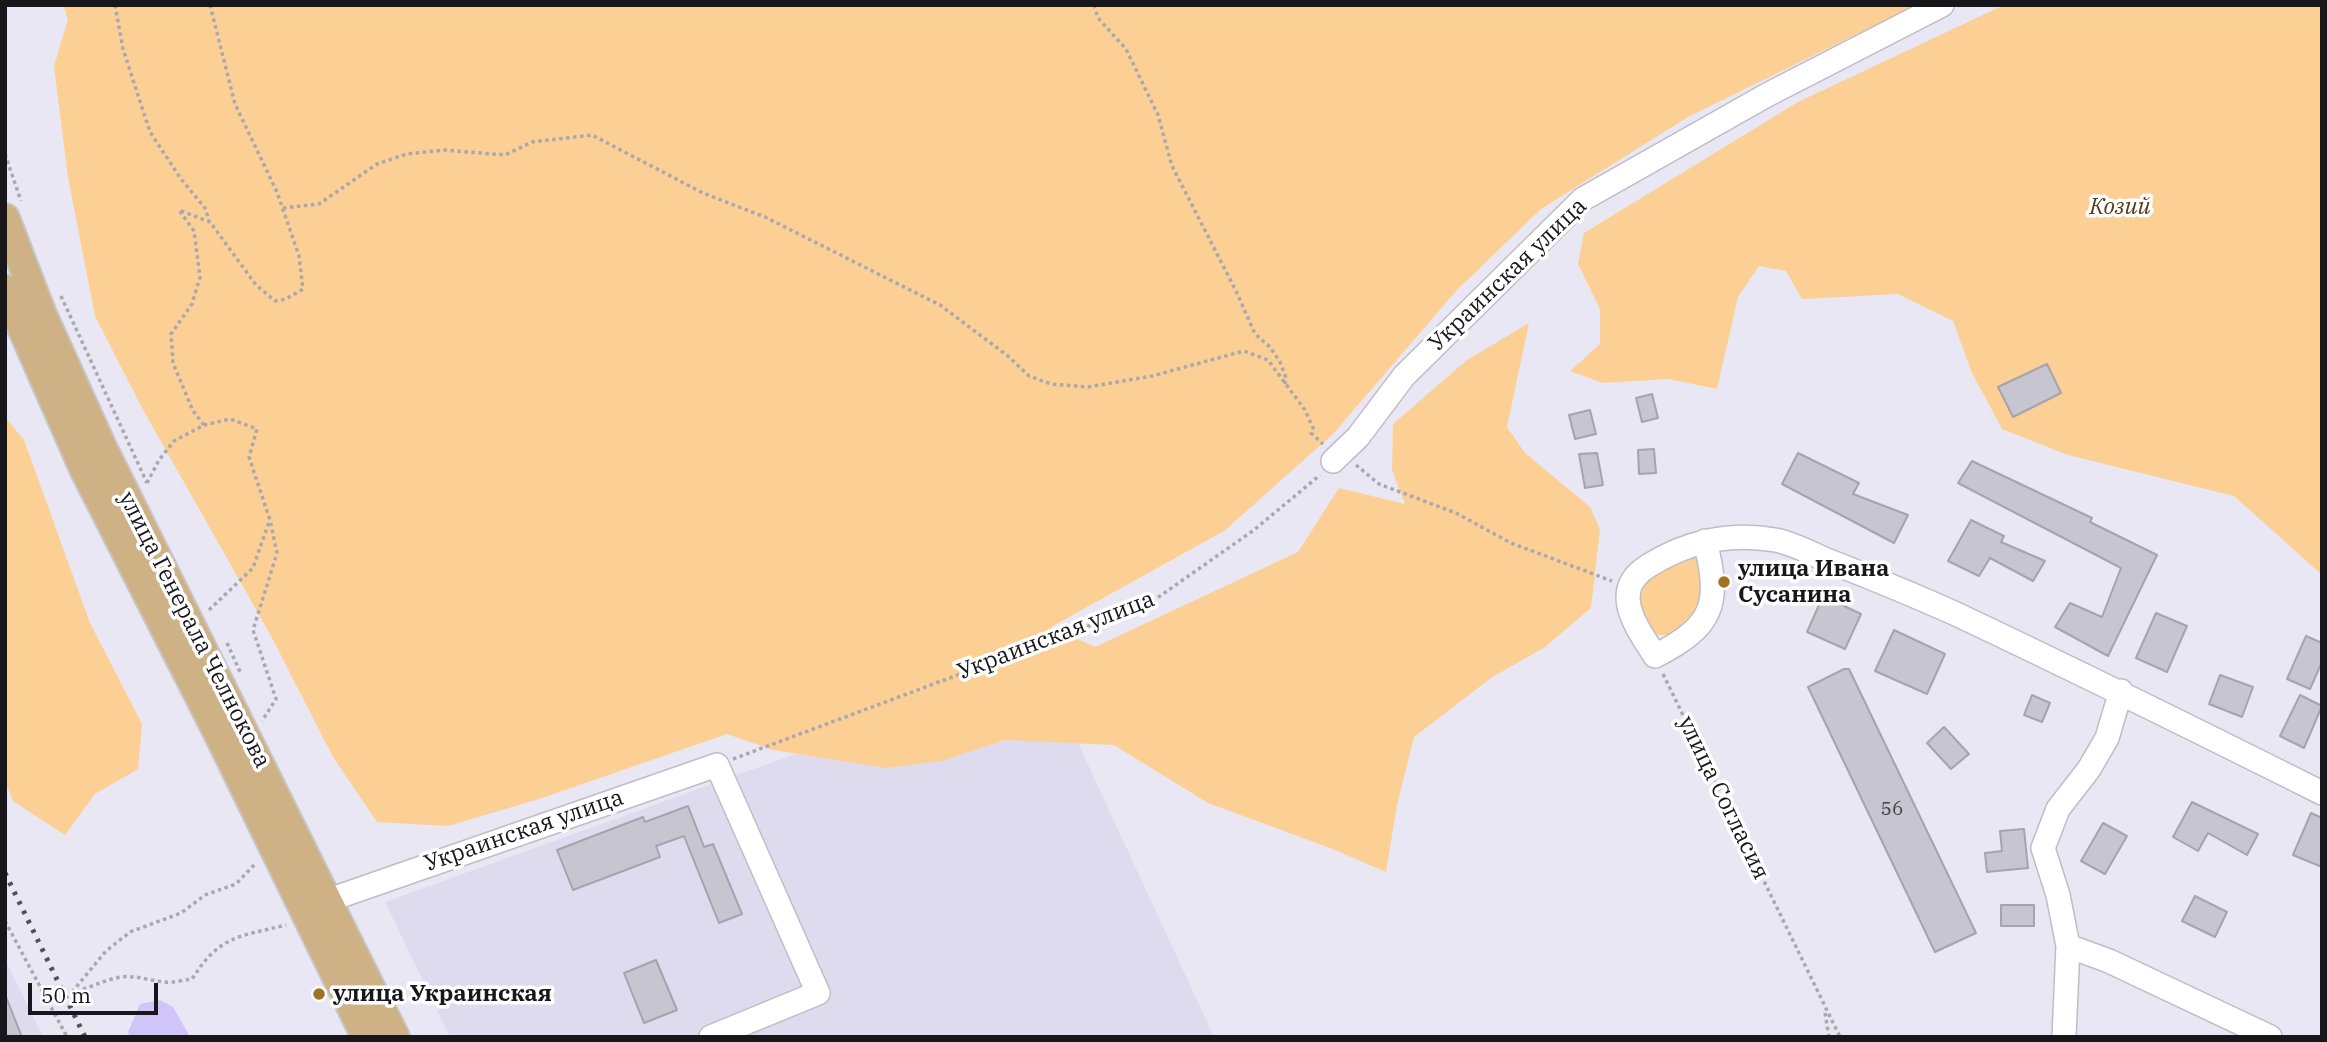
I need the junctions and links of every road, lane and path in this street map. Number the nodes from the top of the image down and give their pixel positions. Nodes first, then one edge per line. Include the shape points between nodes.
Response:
1 (115, 5) edge
2 (210, 5) edge
3 (1094, 5) edge
4 (1942, 5) edge
5 (5, 154) edge
6 (283, 208) junction
7 (14, 213) edge
8 (210, 222) junction
9 (5, 289) edge
10 (60, 295) dead end
11 (1285, 384) junction
12 (204, 425) junction
13 (1337, 457) junction
14 (270, 520) junction
15 (1705, 541) junction
16 (1627, 587) junction
17 (204, 599) dead end
18 (209, 610) junction
19 (214, 619) dead end
20 (224, 638) dead end
21 (229, 647) dead end
22 (1655, 656) junction
23 (2121, 691) junction
24 (258, 725) dead end
25 (717, 765) junction
26 (2320, 789) edge
27 (255, 863) dead end
28 (329, 900) junction
29 (5, 922) edge
30 (286, 925) dead end
31 (2068, 946) junction
32 (42, 990) junction
33 (72, 992) junction
34 (1825, 1007) junction
35 (67, 1037) edge
36 (366, 1037) edge
37 (396, 1037) edge
38 (710, 1037) edge
39 (1829, 1037) edge
40 (1840, 1037) edge
41 (2064, 1037) edge
42 (2270, 1037) edge

1 - 8 path via 122,49 150,132 205,208
2 - 6 path via 235,104
3 - 11 path via 1098,18 1126,49 1158,116 1172,166 1255,334 1280,362
4 - 13 street, Украинская улица via 1767,95 1583,199 1404,376
5 - 7 path
6 - 8 path via 299,256 303,289 280,300 256,285
6 - 11 path via 320,204 377,163 407,154 444,150 505,155 532,142 592,135 940,305 1029,376 1051,384 1088,387 1152,376 1244,351 1268,360
7 - 28 main road, улица Генерала Челнокова via 41,312 102,447
8 - 12 path via 179,210 194,231 200,277 192,304 171,334 173,363 193,411
9 - 36 main road, улица Генерала Челнокова via 86,471
10 - 12 path via 147,483 174,441
11 - 13 path via 1305,410 1318,443
12 - 14 path via 230,419 257,429 249,457
13 - 16 path via 1379,484 1456,513 1511,543
13 - 25 path, Украинская улица via 1254,530 1150,603
14 - 18 path via 254,568
14 - 24 path via 277,553 254,630 276,699
15 - 16 street via 1652,564
15 - 22 street via 1714,578 1706,617 1682,642
15 - 23 street via 1777,540 1912,594
16 - 22 street via 1638,629
17 - 18 path
18 - 19 path
20 - 21 path
22 - 34 path, улица Согласия
23 - 26 street
23 - 31 street via 2107,738 2058,809 2043,848
25 - 28 street, Украинская улица
25 - 38 street via 818,993
27 - 33 path via 236,884 205,895 181,913 130,932 106,951
28 - 37 main road, улица Генерала Челнокова
29 - 32 path
30 - 33 path via 220,944 192,979 167,983 121,977
31 - 41 street
31 - 42 street
32 - 33 path
32 - 35 path
34 - 39 path
34 - 40 path, улица Согласия

